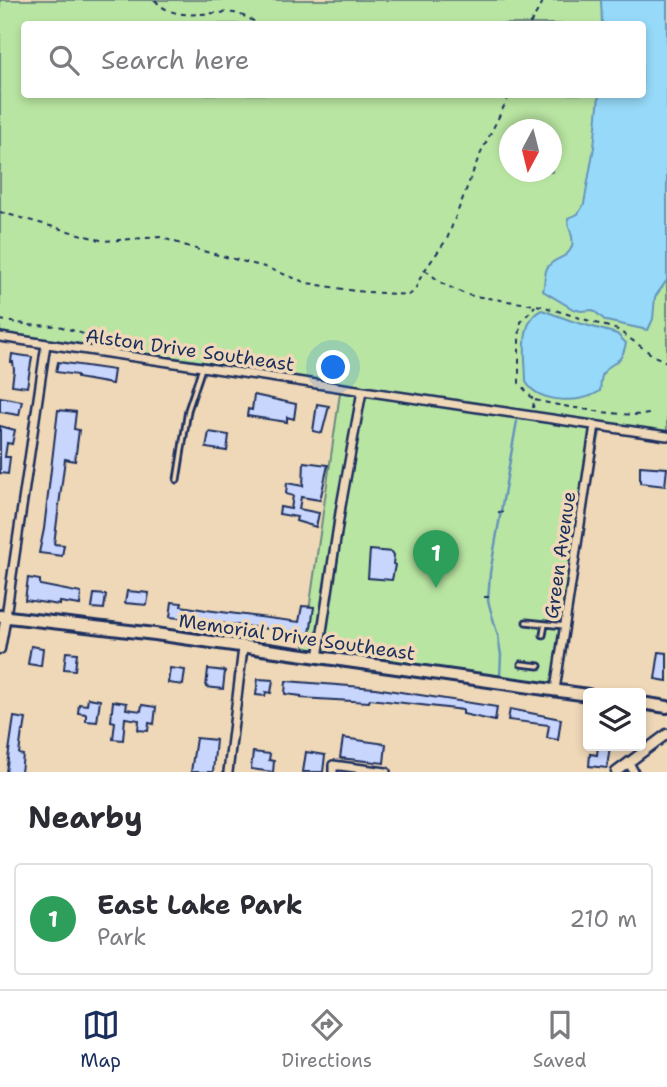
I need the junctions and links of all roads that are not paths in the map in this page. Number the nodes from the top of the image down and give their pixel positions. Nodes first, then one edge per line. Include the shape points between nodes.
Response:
1 (0, 337) edge
2 (46, 344) junction
3 (202, 368) junction
4 (362, 391) junction
5 (595, 425) junction
6 (667, 436) edge
7 (177, 480) dead end
8 (3, 616) edge
9 (526, 622) dead end
10 (545, 624) junction
11 (565, 626) junction
12 (543, 635) dead end
13 (243, 648) junction
14 (0, 649) edge
15 (318, 658) junction
16 (521, 664) dead end
17 (539, 666) dead end
18 (555, 690) junction
19 (583, 694) edge
20 (646, 704) edge
21 (667, 707) edge
22 (667, 734) edge
23 (629, 763) junction
24 (353, 770) edge
25 (228, 772) edge
26 (332, 772) edge
27 (386, 772) edge
28 (616, 772) edge
29 (634, 772) edge

1 - 2 street, Alston Drive Southeast
2 - 3 street, Alston Drive Southeast
2 - 8 street
3 - 4 street, Alston Drive Southeast
3 - 7 lane via 188,410
4 - 5 street, Alston Drive Southeast
4 - 15 street
5 - 6 street, Alston Drive Southeast
5 - 11 street, Green Avenue
8 - 13 main road, Memorial Drive Southeast
8 - 14 street
9 - 10 lane
10 - 11 lane
10 - 12 lane
11 - 18 street, Green Avenue
13 - 15 main road, Memorial Drive Southeast
13 - 25 street
15 - 18 main road, Memorial Drive Southeast
16 - 17 lane
18 - 19 main road, Memorial Drive Southeast
20 - 21 main road
22 - 23 street
23 - 28 street
23 - 29 street
24 - 26 street via 334,765
24 - 27 street

